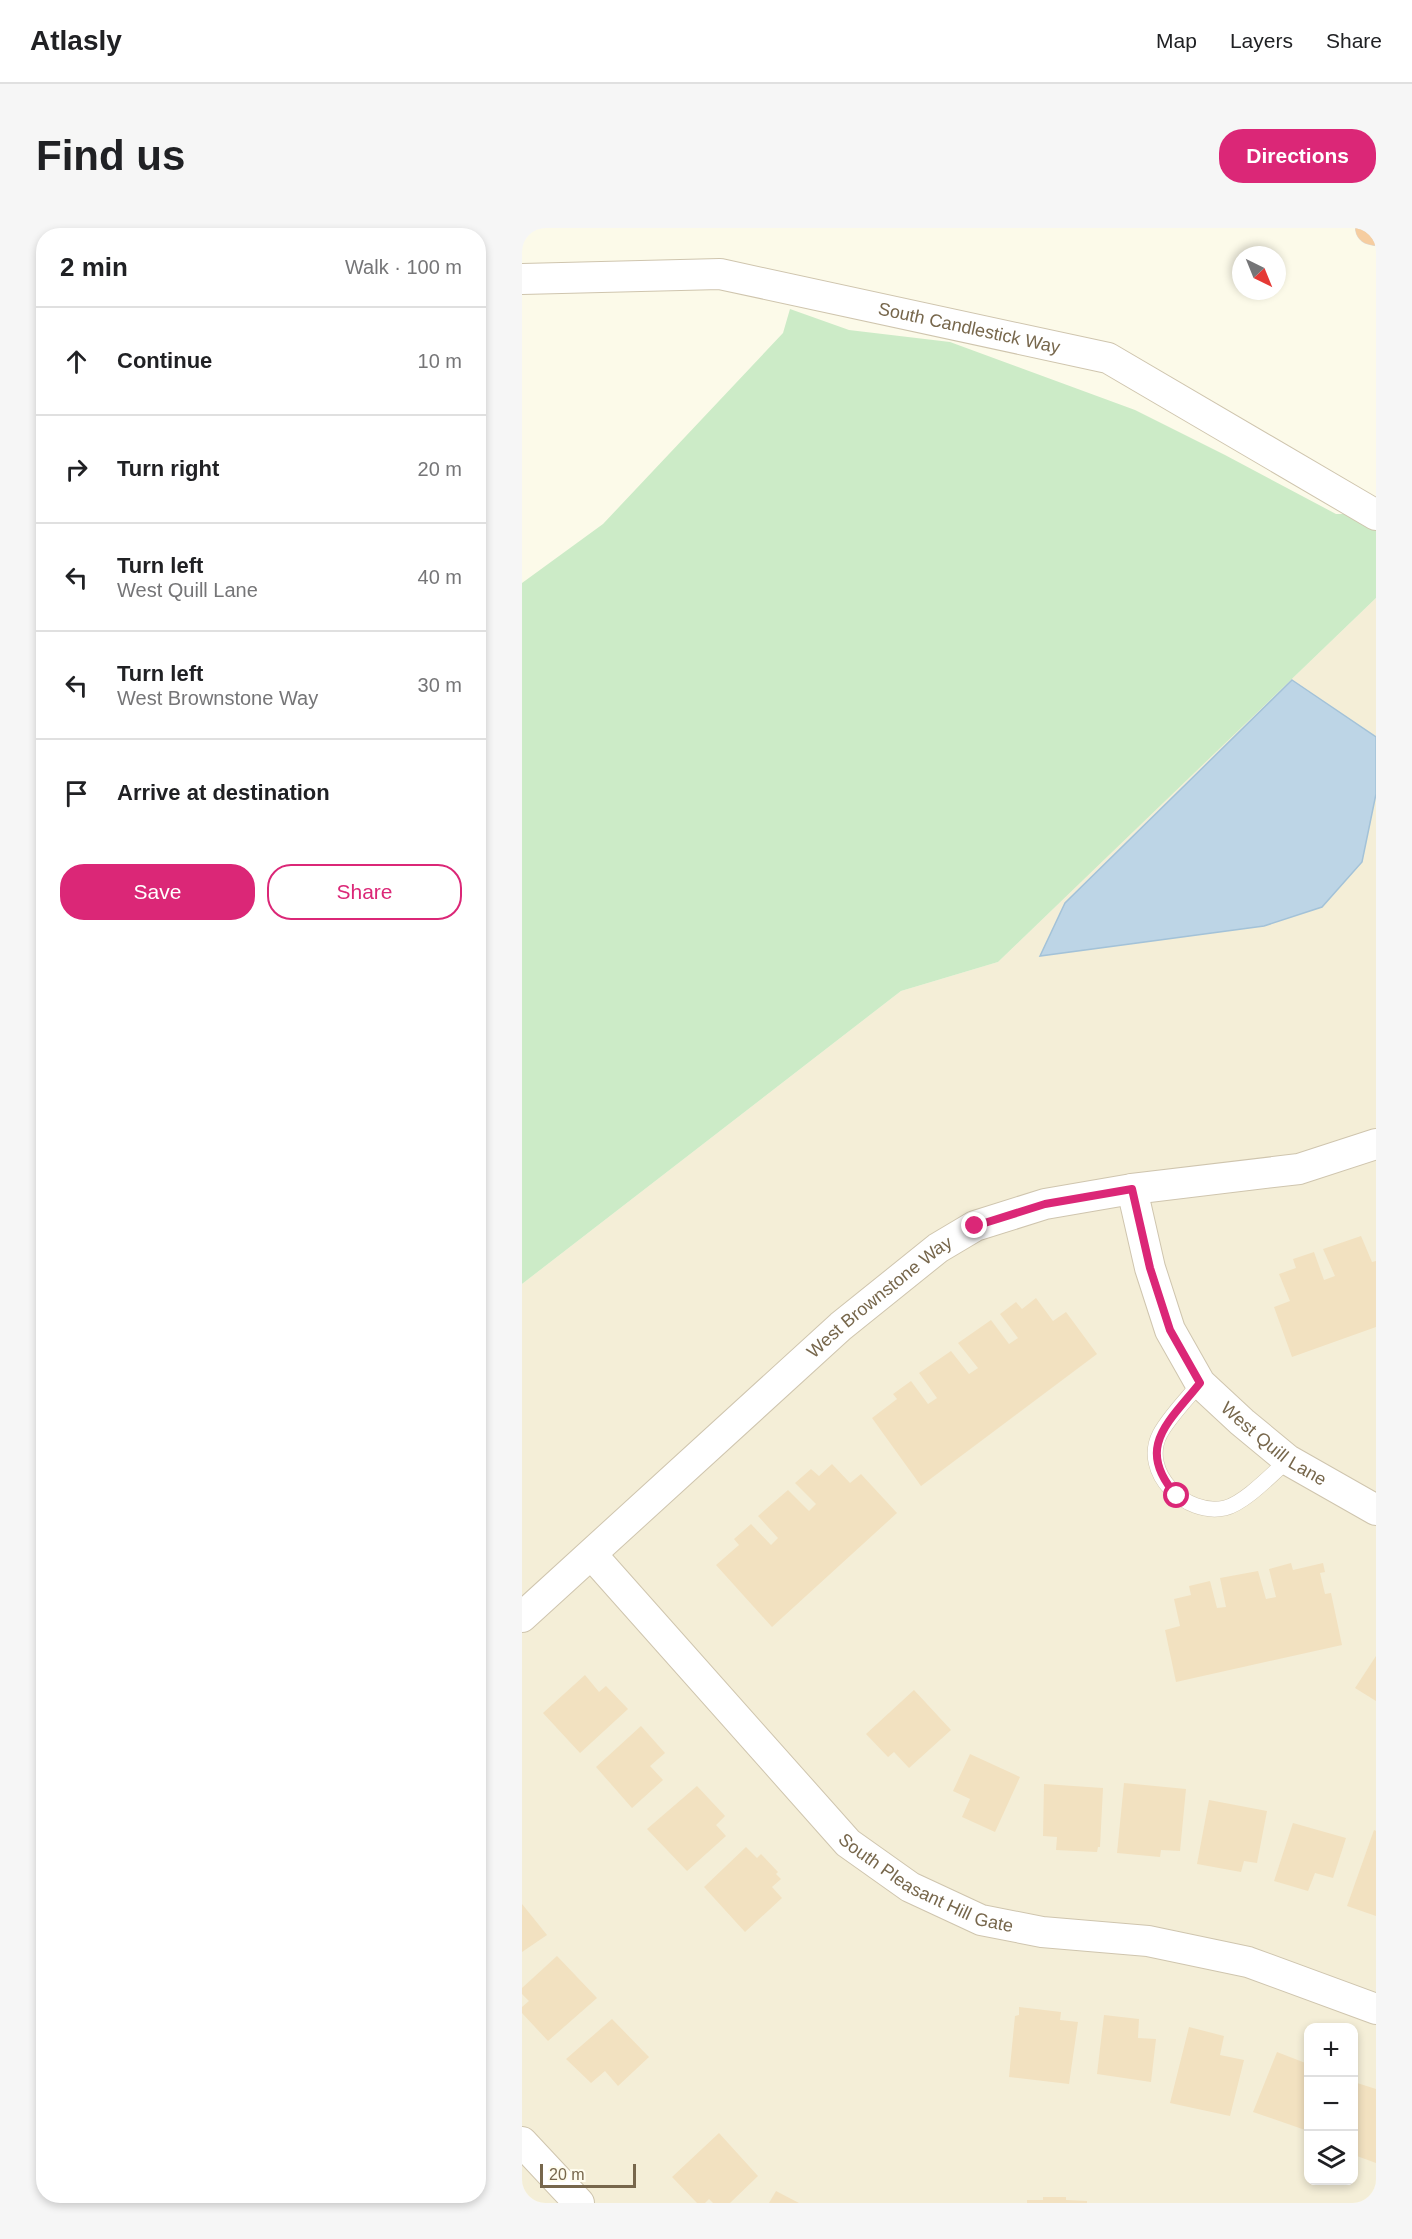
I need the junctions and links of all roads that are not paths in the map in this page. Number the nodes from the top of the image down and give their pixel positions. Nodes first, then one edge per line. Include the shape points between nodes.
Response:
1 (522, 279) edge
2 (1376, 515) edge
3 (1376, 1144) edge
4 (1132, 1189) junction
5 (1200, 1383) junction
6 (1288, 1460) junction
7 (1376, 1510) edge
8 (592, 1555) junction
9 (522, 1617) edge
10 (1376, 2009) edge
11 (522, 2142) edge
12 (579, 2203) edge

1 - 2 street, South Candlestick Way via 720,274 1108,358
3 - 4 street, West Brownstone Way via 1299,1169
4 - 5 street, West Quill Lane via 1150,1268 1170,1330
4 - 8 street, West Brownstone Way via 1045,1204 975,1226 938,1248 841,1326
5 - 6 street, West Quill Lane
5 - 6 lane via 1159,1434 1158,1465 1164,1482 1177,1496 1200,1507 1226,1508 1239,1502
6 - 7 street, West Quill Lane
8 - 9 street, West Brownstone Way
8 - 10 street, South Pleasant Hill Gate via 848,1842 910,1887 981,1920 1042,1932 1148,1941 1248,1962
11 - 12 street

